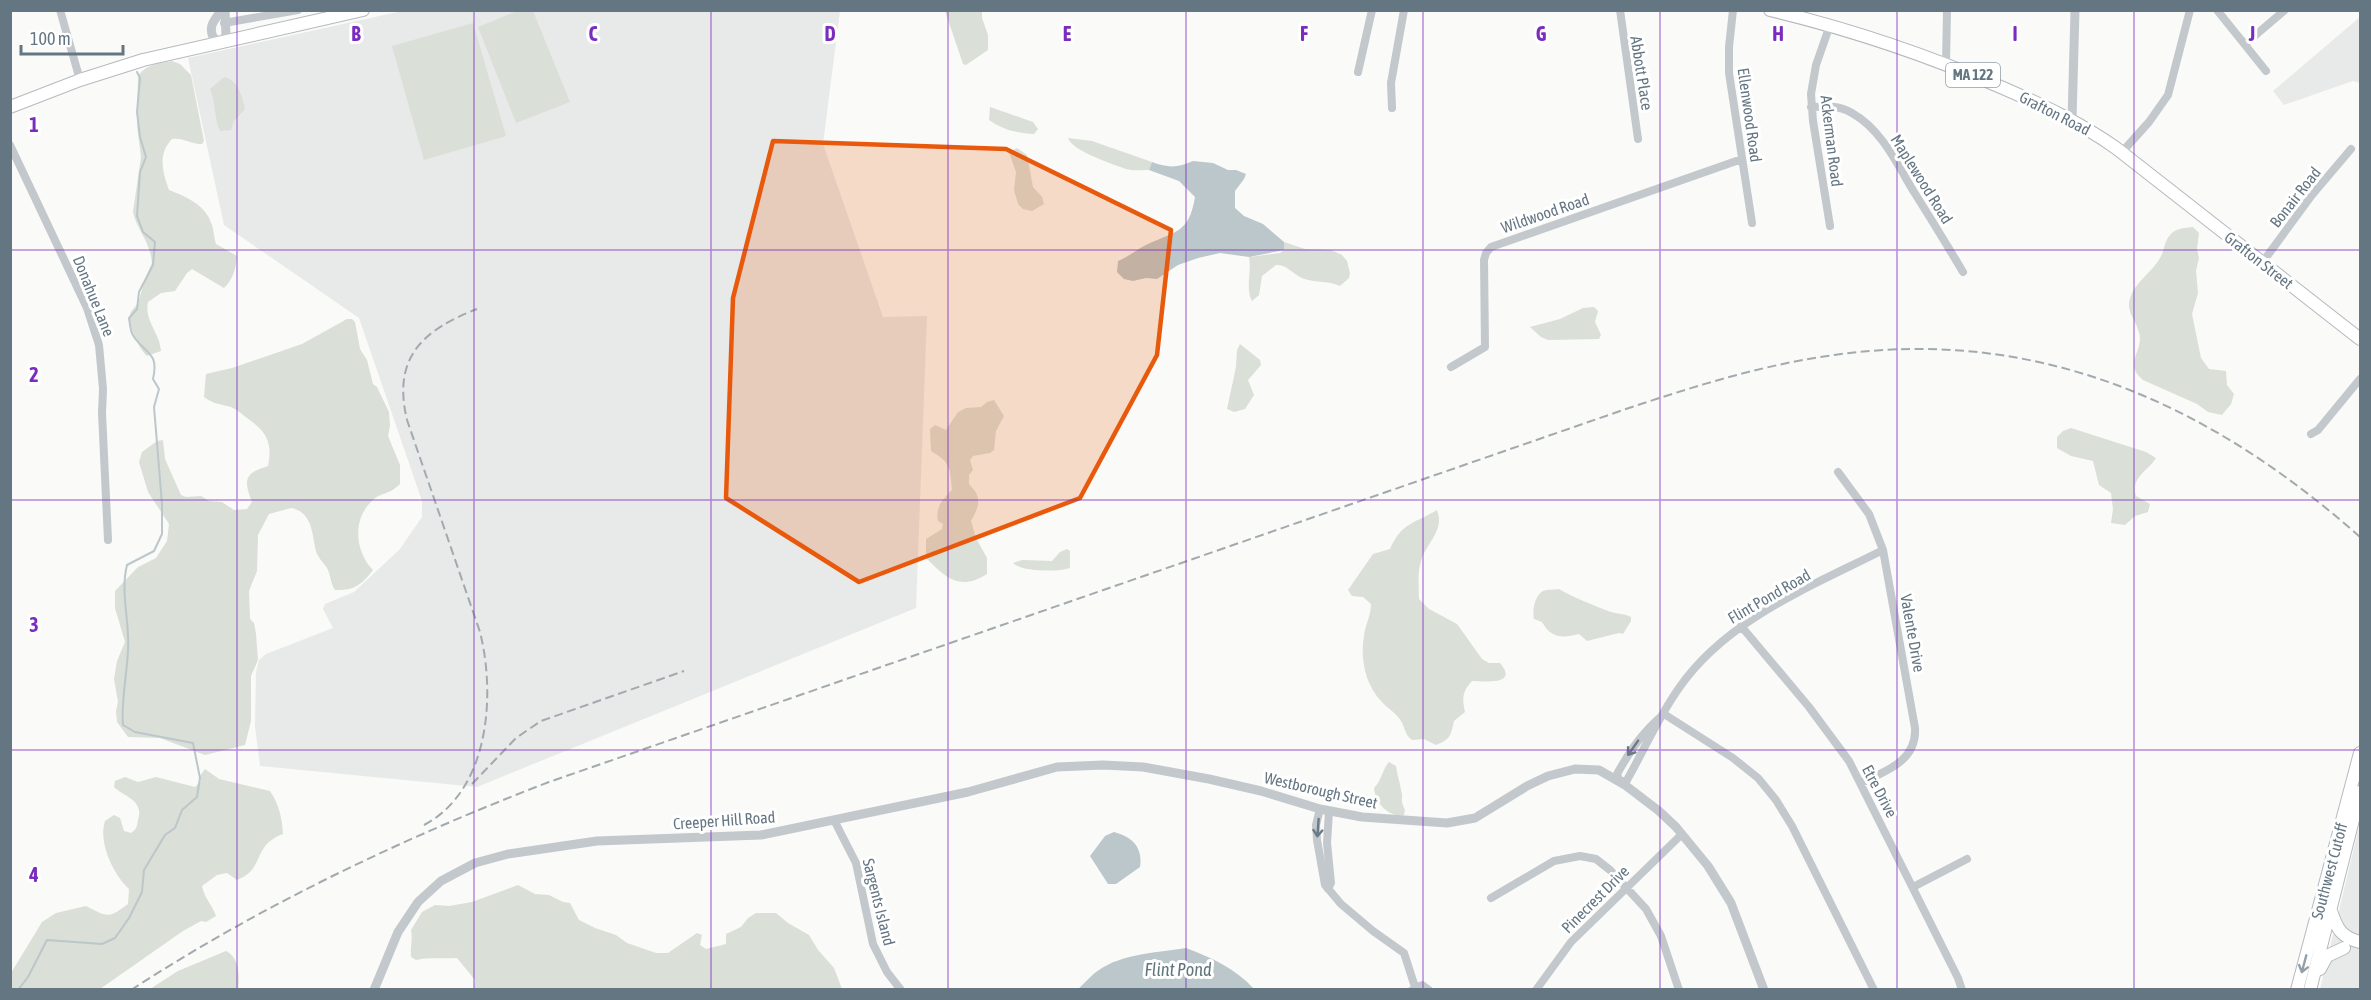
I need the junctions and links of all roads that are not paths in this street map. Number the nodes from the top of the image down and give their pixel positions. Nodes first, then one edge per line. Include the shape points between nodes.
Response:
1 (60, 10) edge
2 (224, 10) edge
3 (298, 10) edge
4 (363, 10) edge
5 (1372, 10) edge
6 (1404, 10) edge
7 (1620, 10) edge
8 (1733, 10) edge
9 (1770, 10) edge
10 (1947, 10) edge
11 (2075, 10) edge
12 (2190, 10) edge
13 (2217, 10) edge
14 (2285, 10) edge
15 (1815, 16) edge
16 (224, 23) junction
17 (1830, 25) junction
18 (221, 42) junction
19 (2245, 44) junction
20 (1946, 64) junction
21 (2266, 71) dead end
22 (1358, 72) dead end
23 (80, 80) junction
24 (11, 106) edge
25 (1811, 107) junction
26 (1392, 108) dead end
27 (2072, 120) junction
28 (1638, 139) dead end
29 (10, 145) edge
30 (2351, 150) dead end
31 (2122, 152) junction
32 (1742, 159) junction
33 (2158, 181) joint
34 (1752, 223) dead end
35 (1830, 226) dead end
36 (2262, 263) junction
37 (1963, 272) dead end
38 (2361, 339) edge
39 (1451, 367) dead end
40 (2361, 379) edge
41 (2311, 434) dead end
42 (1838, 472) dead end
43 (108, 540) dead end
44 (1883, 550) junction
45 (1741, 626) junction
46 (1664, 714) junction
47 (2361, 753) edge
48 (1209, 779) joint
49 (1620, 782) junction
50 (1861, 783) junction
51 (2361, 792) edge
52 (1325, 810) junction
53 (834, 820) junction
54 (1682, 834) junction
55 (1967, 859) dead end
56 (1913, 886) junction
57 (1625, 887) junction
58 (1491, 897) dead end
59 (2331, 909) junction
60 (2361, 942) edge
61 (2344, 948) dead end
62 (1414, 988) edge
63 (374, 990) edge
64 (901, 990) edge
65 (1429, 990) edge
66 (1536, 990) edge
67 (1679, 990) edge
68 (1764, 990) edge
69 (1874, 990) edge
70 (1962, 990) edge
71 (2297, 990) edge
72 (2311, 990) edge

1 - 23 street
2 - 16 street
2 - 18 street via 211,26 213,37
3 - 16 street
4 - 18 main road
5 - 22 street
6 - 26 street via 1391,83
7 - 28 street, Abbott Place
8 - 32 street, Ellenwood Road via 1729,73
9 - 15 main road, Grafton Road / MA 122
10 - 20 street
11 - 27 street
12 - 31 street via 2168,95
13 - 19 street
14 - 19 street
15 - 17 main road, Grafton Road / MA 122
16 - 18 street via 226,35
17 - 20 main road, Grafton Road / MA 122
17 - 25 street, Ackerman Road via 1816,65
18 - 23 main road
19 - 21 street
20 - 27 main road, Grafton Road / MA 122
23 - 24 main road
25 - 35 street, Ackerman Road
25 - 37 street, Maplewood Road via 1842,108 1875,131
27 - 31 main road, Grafton Road / MA 122
29 - 43 street, Donahue Lane via 87,308 99,345
30 - 36 street, Bonair Road via 2314,192
31 - 33 main road, Grafton Road / MA 122
32 - 34 street, Ellenwood Road
32 - 39 street, Wildwood Road via 1491,247 1484,260 1485,347
33 - 36 main road, Grafton Street / MA 122
36 - 38 main road, Grafton Street / MA 122
40 - 41 street
42 - 44 street, Valente Drive via 1869,514
44 - 45 street, Flint Pond Road
44 - 50 street, Valente Drive via 1916,740 1899,763
45 - 46 street, Flint Pond Road via 1707,655 1678,688
45 - 50 street, Etre Drive via 1824,725
46 - 49 street, Flint Pond Road via 1627,780
46 -> 49 street, Flint Pond Road via 1633,746 1617,774
46 - 69 street via 1733,758 1758,778 1776,800
47 -> 71 main road, Southwest Cutoff
48 - 52 street, Westborough Street
48 - 53 street, Creeper Hill Road via 1131,765 1057,767 968,792
49 - 52 street, Westborough Street via 1592,769 1558,772 1475,818 1452,822 1386,820
49 - 54 street, Westborough Street
50 - 56 street, Etre Drive
51 - 59 main road, Southwest Cutoff
52 - 62 street via 1332,883 1328,889 1373,931 1404,953
53 - 63 street, Creeper Hill Road via 761,835 597,841 508,854 470,864 434,886 418,902 398,932
53 - 64 street, Sargents Island via 855,858 873,944
54 - 57 street, Pinecrest Drive
54 - 68 street, Westborough Street via 1724,890
55 - 56 street
56 - 70 street, Etre Drive
57 - 58 street via 1599,861 1580,856 1554,861
57 - 66 street, Pinecrest Drive via 1571,942
57 - 67 street via 1640,901 1656,926
59 - 60 main road via 2342,934
59 - 72 main road, Southwest Cutoff
61 - 72 main road via 2327,956
62 - 65 street via 1422,985

